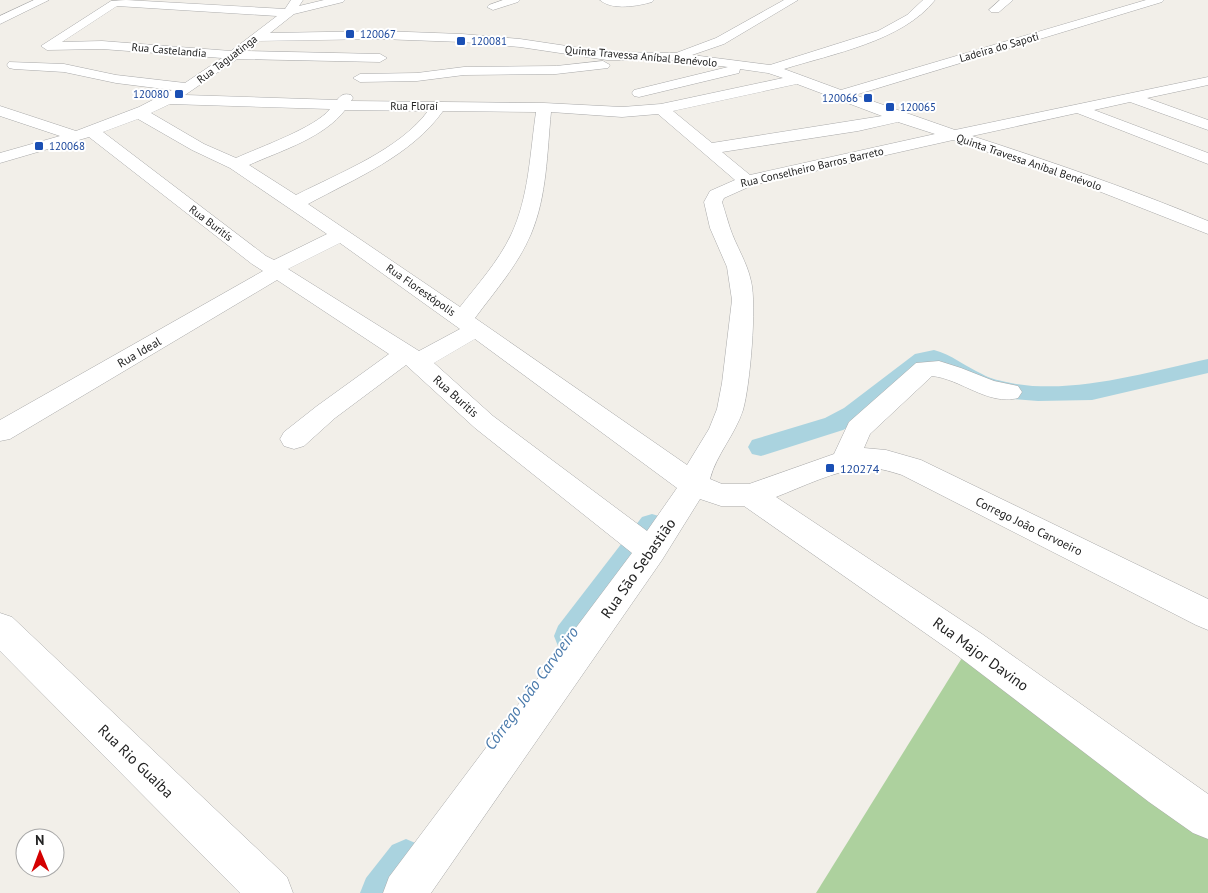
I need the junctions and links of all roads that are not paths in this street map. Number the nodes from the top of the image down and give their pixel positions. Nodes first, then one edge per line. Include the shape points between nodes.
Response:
1 (43, 0) edge
2 (297, 0) edge
3 (339, 0) edge
4 (514, 0) edge
5 (606, 0) edge
6 (648, 0) edge
7 (792, 0) edge
8 (929, 0) edge
9 (1007, 0) edge
10 (1158, 0) edge
11 (118, 2) edge
12 (493, 7) dead end
13 (996, 10) dead end
14 (289, 12) junction
15 (0, 20) edge
16 (432, 36) junction
17 (257, 37) junction
18 (39, 50) junction
19 (234, 55) junction
20 (672, 56) junction
21 (628, 57) junction
22 (380, 58) junction
23 (14, 65) junction
24 (748, 66) junction
25 (771, 70) junction
26 (0, 73) edge
27 (360, 78) junction
28 (800, 79) junction
29 (1208, 81) edge
30 (187, 88) junction
31 (639, 93) dead end
32 (841, 95) junction
33 (1132, 98) junction
34 (167, 99) junction
35 (340, 105) junction
36 (439, 106) junction
37 (544, 107) junction
38 (661, 109) junction
39 (1079, 109) junction
40 (0, 111) edge
41 (130, 116) junction
42 (899, 117) junction
43 (1208, 126) edge
44 (84, 134) junction
45 (950, 135) junction
46 (708, 149) junction
47 (0, 158) edge
48 (1208, 159) edge
49 (236, 164) junction
50 (747, 181) junction
51 (295, 203) junction
52 (1208, 228) edge
53 (340, 234) junction
54 (275, 270) junction
55 (469, 324) junction
56 (412, 358) junction
57 (1009, 392) dead end
58 (0, 432) edge
59 (294, 438) dead end
60 (845, 460) junction
61 (694, 484) junction
62 (750, 496) junction
63 (642, 544) junction
64 (1208, 615) edge
65 (0, 628) edge
66 (1208, 818) edge
67 (271, 893) edge
68 (405, 893) edge

1 - 15 street
2 - 14 street, Rua Taguatinga
3 - 14 street
4 - 12 street
5 - 6 street via 624,4
7 - 20 street via 720,41
8 - 25 street via 912,17 882,34
9 - 13 street
10 - 32 street, Ladeira do Sapoti
11 - 14 street
11 - 18 street
14 - 17 street, Rua Taguatinga
16 - 17 street, Quinta Travessa Aníbal Benévolo
16 - 21 street, Quinta Travessa Aníbal Benévolo
16 - 22 street
17 - 19 street, Rua Taguatinga
18 - 19 street, Rua Castelandia via 102,45
18 - 23 street
19 - 22 street, Rua Castelandia
19 - 30 street, Rua Taguatinga
20 - 21 street, Quinta Travessa Aníbal Benévolo
20 - 24 street, Quinta Travessa Aníbal Benévolo
21 - 27 street via 596,66 556,70
22 - 27 street
23 - 26 street
23 - 30 street via 64,68 116,79
24 - 25 street, Quinta Travessa Aníbal Benévolo
24 - 31 street
25 - 28 street, Quinta Travessa Aníbal Benévolo
27 - 35 street
28 - 32 street, Quinta Travessa Aníbal Benévolo
28 - 38 street, Rua Floraí
29 - 33 street, Rua Conselheiro Barros Barreto
30 - 34 street, Rua Taguatinga
32 - 42 street, Quinta Travessa Aníbal Benévolo
33 - 39 street, Rua Conselheiro Barros Barreto
33 - 43 street
34 - 35 street, Rua Floraí
34 - 41 street, Rua Taguatinga
35 - 36 street, Rua Floraí
35 - 49 street via 332,117 304,134
36 - 37 street, Rua Floraí
36 - 51 street via 434,115 403,143
37 - 38 street, Rua Floraí via 622,112
37 - 55 street via 522,234
38 - 46 street
39 - 45 street, Rua Conselheiro Barros Barreto
39 - 48 street
40 - 44 street, Rua Buritís
41 - 44 street, Rua Taguatinga
41 - 49 street, Rua Florestópolis
42 - 45 street, Quinta Travessa Aníbal Benévolo
42 - 46 street
44 - 47 street, Rua Taguatinga
44 - 54 street, Rua Buritís
45 - 50 street, Rua Conselheiro Barros Barreto
45 - 52 street, Quinta Travessa Aníbal Benévolo via 1084,179
46 - 50 street
49 - 51 street, Rua Florestópolis
50 - 61 street, Rua Conselheiro Barros Barreto via 716,195 713,202 737,267 743,300 730,409
51 - 53 street, Rua Florestópolis
53 - 54 street
53 - 55 street, Rua Florestópolis
54 - 56 street, Rua Buritis
54 - 58 street, Rua Ideal
55 - 56 street
55 - 61 street, Rua Florestópolis
56 - 59 street via 326,412
56 - 63 street, Rua Buritis via 484,422
57 - 60 street via 977,384 944,370 925,369 858,429
60 - 62 street, Corrego João Carvoeiro
60 - 64 street, Corrego João Carvoeiro via 886,460 911,467
61 - 62 street, Rua Florestópolis via 721,495
61 - 63 street, Rua São Sebastião
62 - 66 street, Rua Major Davino via 970,645
63 - 68 street, Rua São Sebastião
65 - 67 street, Rua Rio Guaíba

